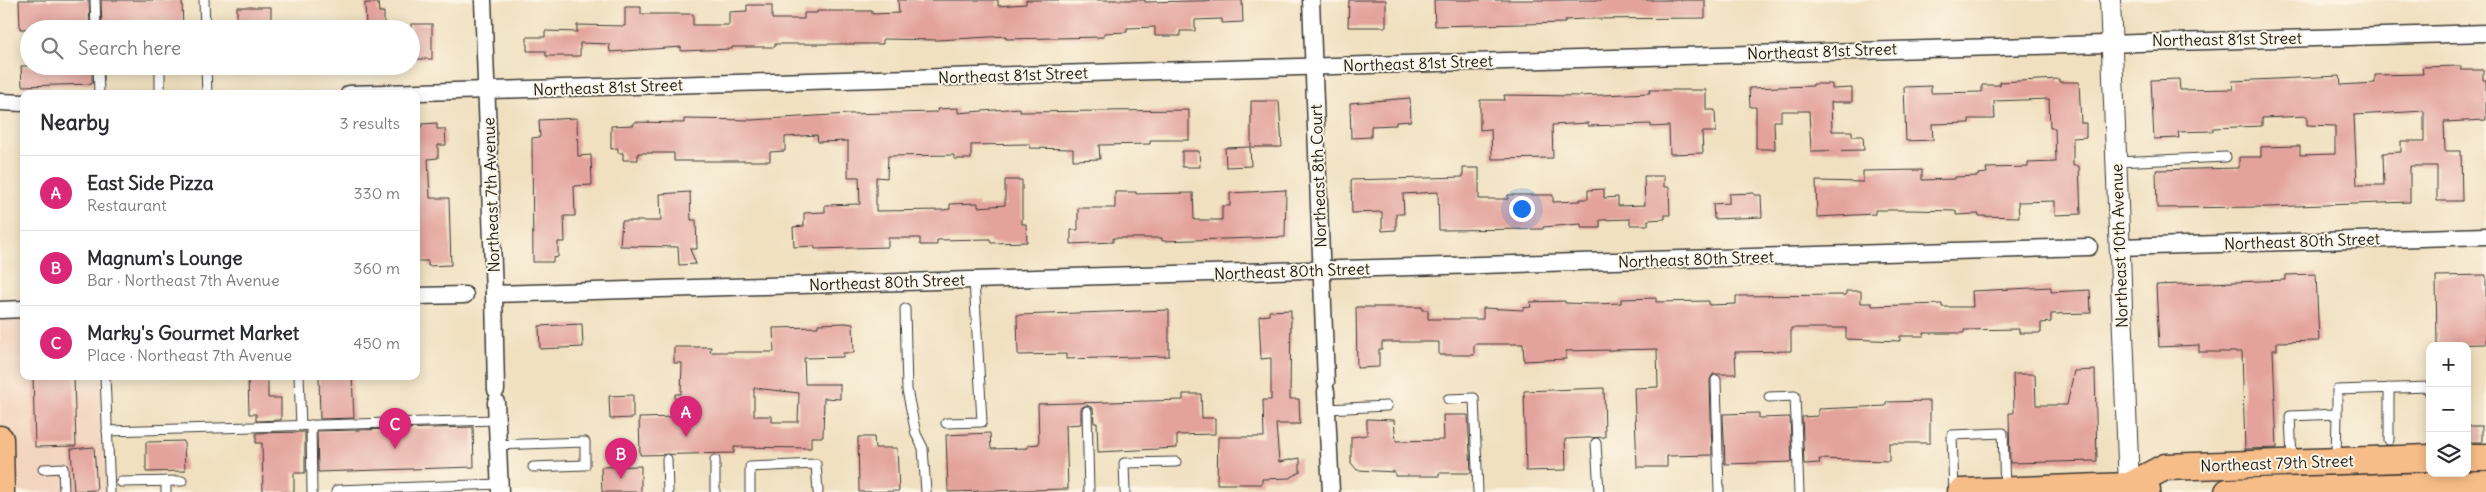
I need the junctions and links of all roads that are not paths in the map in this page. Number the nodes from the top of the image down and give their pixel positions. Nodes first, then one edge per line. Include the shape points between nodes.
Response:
1 (95, 0) edge
2 (204, 0) edge
3 (483, 0) edge
4 (1311, 0) edge
5 (2110, 0) edge
6 (96, 20) edge
7 (205, 20) edge
8 (2486, 33) edge
9 (2111, 42) junction
10 (1314, 66) junction
11 (98, 75) edge
12 (160, 75) edge
13 (206, 75) edge
14 (487, 89) junction
15 (99, 90) edge
16 (160, 90) edge
17 (207, 90) edge
18 (420, 91) edge
19 (0, 102) edge
20 (20, 103) edge
21 (2226, 157) dead end
22 (2115, 162) junction
23 (2486, 236) edge
24 (2118, 247) junction
25 (2089, 248) dead end
26 (1322, 270) junction
27 (974, 280) junction
28 (494, 294) junction
29 (465, 295) dead end
30 (420, 296) edge
31 (20, 309) edge
32 (905, 309) dead end
33 (0, 310) edge
34 (106, 380) edge
35 (299, 380) edge
36 (1716, 380) dead end
37 (2426, 387) edge
38 (2389, 388) junction
39 (1769, 397) dead end
40 (1448, 399) dead end
41 (1387, 406) dead end
42 (1327, 409) junction
43 (1087, 411) dead end
44 (2337, 414) junction
45 (497, 420) junction
46 (946, 423) dead end
47 (311, 425) junction
48 (301, 426) junction
49 (107, 431) junction
50 (0, 440) edge
51 (2389, 440) dead end
52 (1596, 442) dead end
53 (497, 445) junction
54 (2471, 457) edge
55 (2486, 457) edge
56 (2426, 458) edge
57 (667, 459) dead end
58 (714, 460) dead end
59 (2336, 461) junction
60 (1176, 462) dead end
61 (2292, 462) junction
62 (533, 467) dead end
63 (43, 469) dead end
64 (166, 481) junction
65 (182, 481) dead end
66 (121, 482) dead end
67 (2486, 484) edge
68 (500, 488) edge
69 (2457, 488) edge
70 (2130, 489) edge
71 (2417, 489) edge
72 (2005, 490) junction
73 (2336, 490) edge
74 (1, 492) edge
75 (64, 492) edge
76 (110, 492) edge
77 (166, 492) edge
78 (312, 492) edge
79 (336, 492) edge
80 (668, 492) edge
81 (715, 492) edge
82 (750, 492) edge
83 (818, 492) edge
84 (926, 492) edge
85 (1089, 492) edge
86 (1125, 492) edge
87 (1331, 492) edge
88 (1478, 492) edge
89 (1599, 492) edge
90 (1719, 492) edge
91 (1800, 492) edge
92 (1954, 492) edge
93 (1961, 492) edge
94 (1969, 492) edge
95 (2155, 492) edge
96 (2228, 492) edge

1 - 6 lane
2 - 7 lane
3 - 14 street, Northeast 7th Avenue
4 - 10 street, Northeast 8th Court
5 - 9 street, Northeast 10th Avenue
8 - 9 street, Northeast 81st Street
9 - 10 street, Northeast 81st Street
9 - 22 street, Northeast 10th Avenue
10 - 14 street, Northeast 81st Street
10 - 26 street, Northeast 8th Court
11 - 15 lane
12 - 16 lane
13 - 17 lane
14 - 18 street, Northeast 81st Street
14 - 28 street, Northeast 7th Avenue
19 - 20 street
21 - 22 lane
22 - 24 street, Northeast 10th Avenue
23 - 24 street, Northeast 80th Street
24 - 70 street, Northeast 10th Avenue
25 - 26 street, Northeast 80th Street
26 - 27 street, Northeast 80th Street
26 - 42 street, Northeast 8th Court
27 - 28 street, Northeast 80th Street
27 - 46 lane via 982,422
28 - 45 street, Northeast 7th Avenue
29 - 30 street
31 - 33 street
32 - 84 lane via 907,390 916,434 923,448
34 - 49 lane
35 - 48 lane
36 - 90 lane
37 - 38 lane
38 - 44 lane via 2336,390
38 - 51 lane
39 - 91 lane via 1795,396
40 - 88 lane via 1474,398
41 - 42 lane
42 - 87 street, Northeast 8th Court
43 - 85 lane
44 - 59 lane
44 - 61 lane via 2290,416
45 - 47 lane
45 - 53 street, Northeast 7th Avenue
47 - 48 lane
47 - 78 lane
48 - 49 lane
49 - 76 lane
50 - 74 main road
52 - 89 lane
53 - 62 lane via 586,442 586,466
53 - 68 street, Northeast 7th Avenue
54 - 55 main road
56 - 59 main road, Northeast 79th Street
57 - 80 lane
58 - 81 lane
59 - 61 main road, Northeast 79th Street
59 - 73 street
60 - 86 lane via 1124,464
61 - 70 main road, Northeast 79th Street via 2165,467
63 - 75 lane via 63,468
64 - 65 lane
64 - 66 lane
64 - 77 lane
67 - 69 main road, Northeast 79th Street
68 - 79 lane
69 - 71 main road, Northeast 79th Street
70 - 72 main road, Northeast 79th Street
70 - 95 main road, Northeast 79th Street
71 - 73 main road, Northeast 79th Street
72 - 92 lane via 2003,433 1952,434
72 - 94 main road, Northeast 79th Street
73 - 96 main road, Northeast 79th Street
82 - 83 lane via 750,467 816,464
93 - 94 main road, Northeast 79th Street

